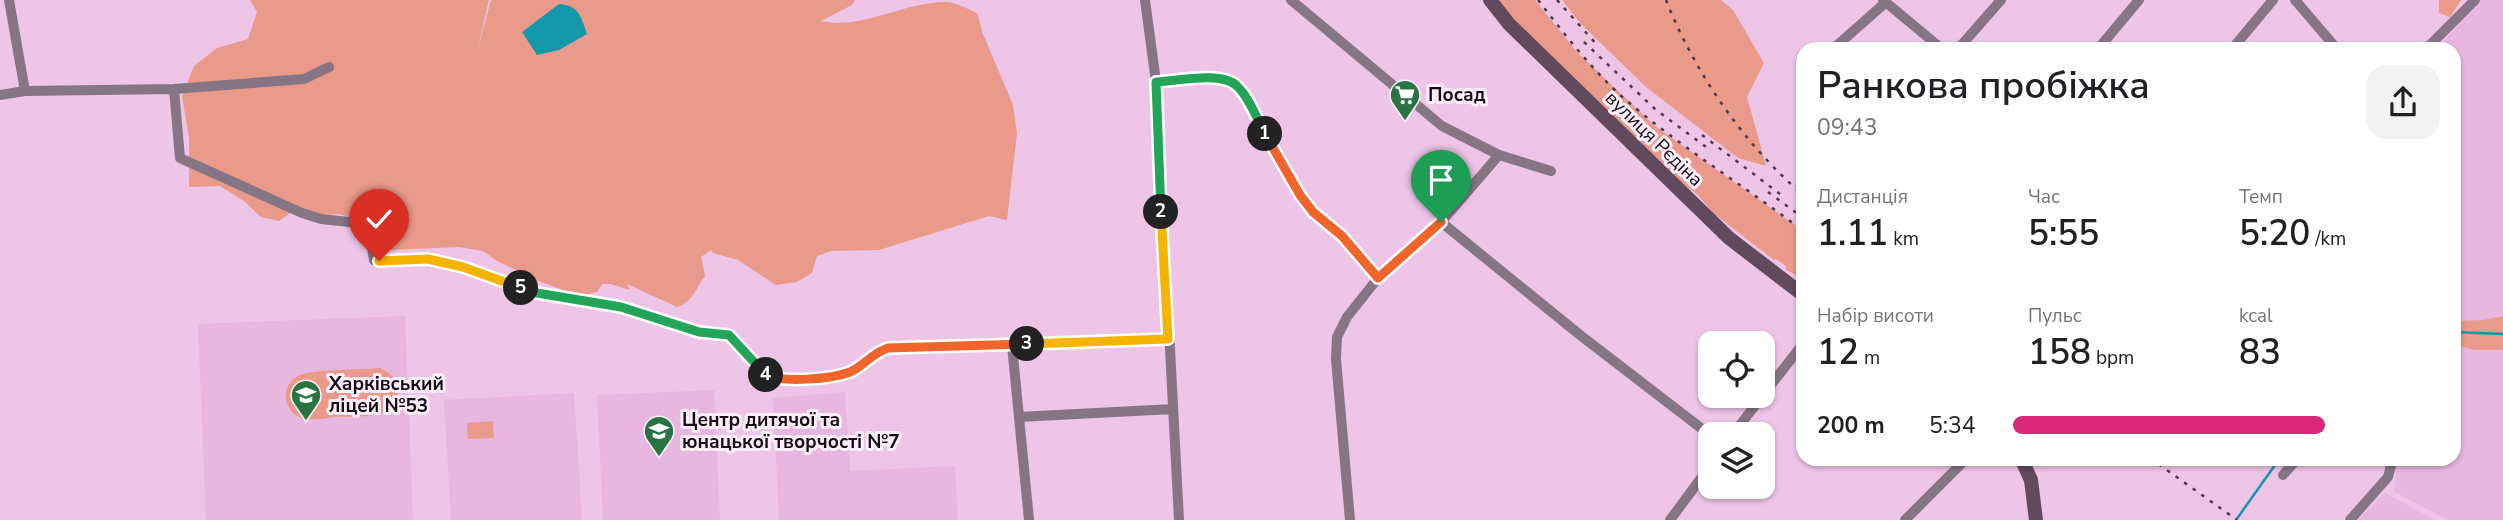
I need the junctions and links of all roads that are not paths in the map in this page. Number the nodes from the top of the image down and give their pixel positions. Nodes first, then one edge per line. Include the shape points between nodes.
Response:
1 (9, 0) edge
2 (1145, 0) edge
3 (1291, 0) edge
4 (1490, 0) edge
5 (2001, 0) edge
6 (2139, 0) edge
7 (2273, 0) edge
8 (2295, 0) edge
9 (2474, 0) edge
10 (1884, 1) edge
11 (1840, 42) edge
12 (1934, 42) edge
13 (1964, 42) edge
14 (2104, 42) edge
15 (2238, 42) edge
16 (2331, 42) edge
17 (2433, 42) edge
18 (329, 67) dead end
19 (1156, 82) junction
20 (174, 89) junction
21 (24, 91) junction
22 (0, 95) edge
23 (1499, 155) junction
24 (1551, 171) dead end
25 (1441, 222) junction
26 (1378, 278) junction
27 (1796, 289) edge
28 (1168, 339) junction
29 (1012, 345) junction
30 (1796, 353) edge
31 (1174, 409) junction
32 (1019, 417) junction
33 (1742, 422) edge
34 (1698, 426) edge
35 (1959, 466) edge
36 (2025, 466) edge
37 (2032, 466) edge
38 (2291, 466) edge
39 (2391, 466) edge
40 (2283, 475) dead end
41 (2031, 480) junction
42 (1698, 482) edge
43 (1029, 520) edge
44 (1179, 520) edge
45 (1350, 520) edge
46 (1670, 520) edge
47 (1905, 520) edge
48 (2036, 520) edge
49 (2350, 520) edge

1 - 21 street
2 - 19 street
3 - 23 street via 1442,126
4 - 27 main road, вулиця Рєдіна via 1729,238
5 - 13 street
6 - 14 street
7 - 15 street
8 - 16 street
9 - 17 street
10 - 11 street
10 - 12 street
18 - 20 street via 304,79
19 - 26 street via 1218,78 1238,87 1300,195
19 - 28 street
20 - 21 street
20 - 29 street via 180,158 302,213 368,224 374,260 428,259 537,293 621,307 699,332 729,335 771,378 850,372 888,348
21 - 22 street
23 - 24 street
23 - 25 street
25 - 26 street
25 - 34 street
26 - 45 street via 1337,337
28 - 29 street
28 - 31 street
29 - 32 street
30 - 33 street
31 - 32 street
31 - 44 street
32 - 43 street
35 - 47 street
36 - 41 main road
37 - 41 street
38 - 40 street
39 - 49 street via 2388,477
41 - 48 main road
42 - 46 street

